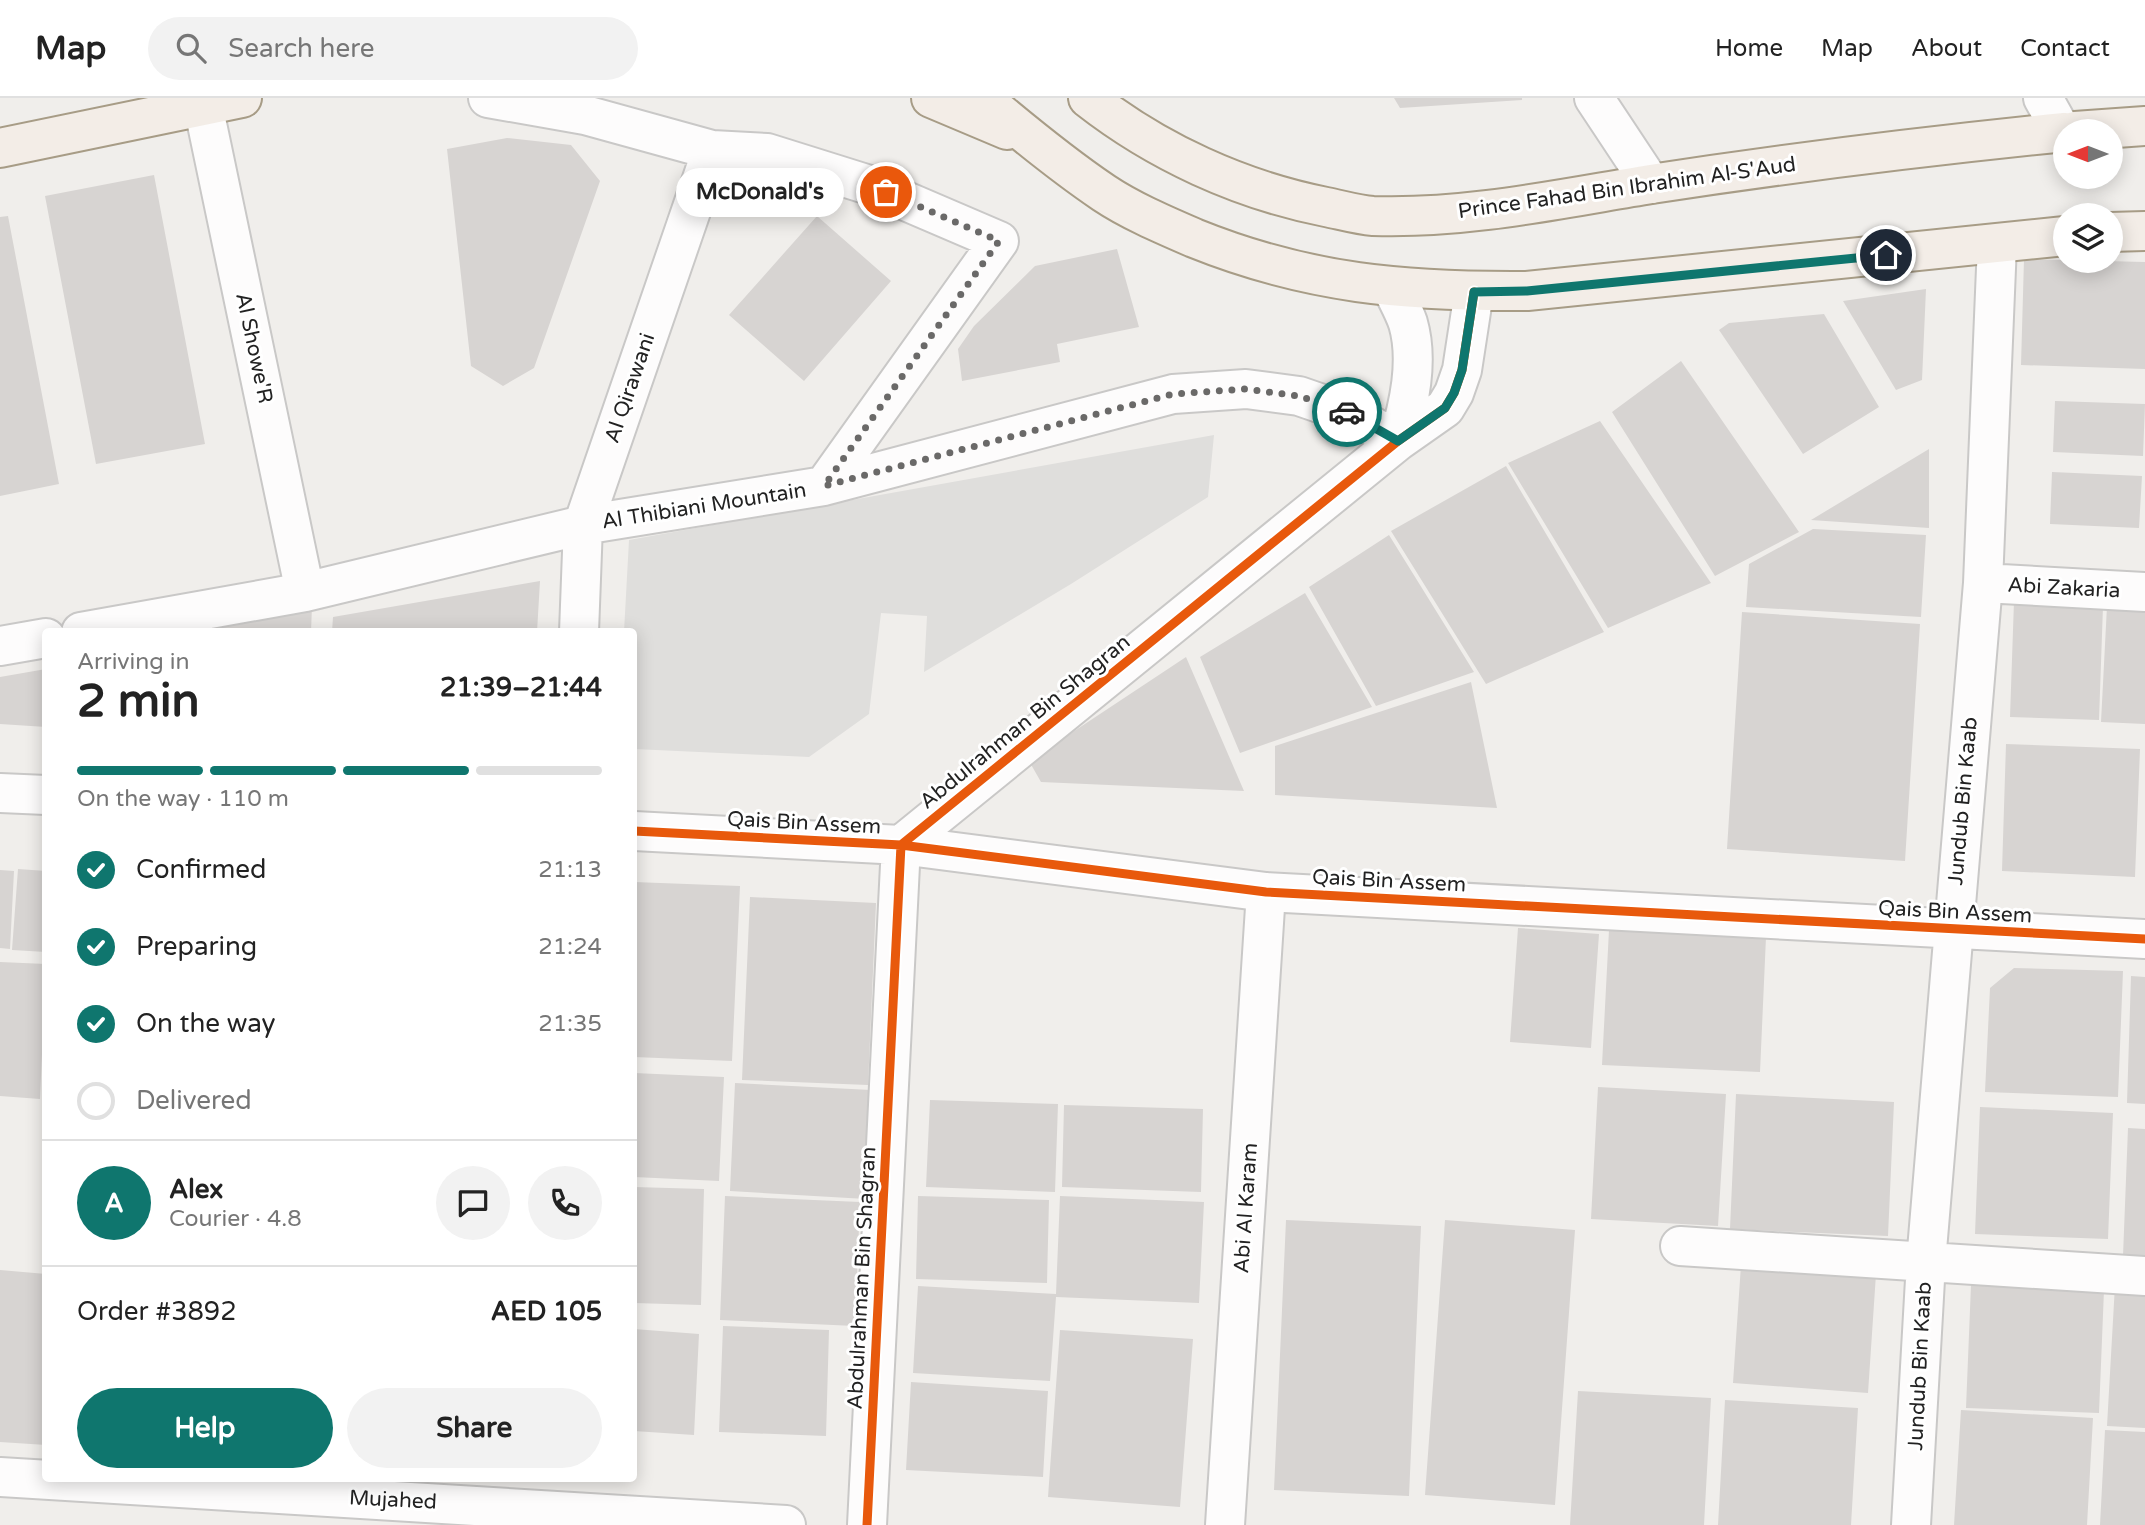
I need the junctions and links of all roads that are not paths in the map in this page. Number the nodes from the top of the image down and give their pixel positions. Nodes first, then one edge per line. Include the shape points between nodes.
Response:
1 (242, 98) edge
2 (488, 98) edge
3 (931, 98) edge
4 (982, 98) edge
5 (1594, 98) edge
6 (2043, 98) edge
7 (1098, 102) edge
8 (203, 105) junction
9 (2058, 119) edge
10 (2145, 126) edge
11 (2123, 128) edge
12 (2053, 134) edge
13 (1033, 141) junction
14 (0, 148) edge
15 (712, 150) junction
16 (1651, 184) junction
17 (2145, 231) edge
18 (2123, 232) edge
19 (2053, 237) edge
20 (1997, 244) junction
21 (1392, 288) junction
22 (1474, 292) junction
23 (1398, 441) junction
24 (824, 486) junction
25 (583, 525) junction
26 (1983, 583) junction
27 (306, 592) junction
28 (2145, 592) edge
29 (104, 628) edge
30 (579, 628) edge
31 (42, 639) edge
32 (0, 646) edge
33 (0, 793) edge
34 (42, 795) edge
35 (637, 831) edge
36 (901, 845) junction
37 (1266, 892) junction
38 (1951, 929) junction
39 (2145, 939) edge
40 (1680, 1246) dead end
41 (1926, 1262) junction
42 (2145, 1276) edge
43 (0, 1477) edge
44 (42, 1478) edge
45 (156, 1482) edge
46 (530, 1494) edge
47 (786, 1525) edge
48 (867, 1525) edge
49 (1225, 1525) edge
50 (1910, 1525) edge

1 - 8 main road
2 - 15 street via 585,115
3 - 13 main road
4 - 13 main road
5 - 16 street
6 - 9 street
7 - 16 main road, Prince Fahad Bin Ibrahim Al-S'Aud via 1161,147 1233,180 1301,202 1371,216 1514,208
8 - 14 main road
8 - 27 street, Al Showe'R
10 - 11 main road, Prince Fahad Bin Ibrahim Al-S'Aud
12 - 16 main road, Prince Fahad Bin Ibrahim Al-S'Aud
13 - 21 main road via 1105,194 1169,228 1236,255 1305,274
15 - 24 street via 767,153 801,163 866,184 999,241
15 - 25 street, Al Qirawani
17 - 18 main road
19 - 20 main road
20 - 22 main road via 1527,291
20 - 26 street, Jundub Bin Kaab
21 - 22 main road
21 - 23 street via 1408,323 1411,345 1409,407
22 - 23 street, Abdulrahman Bin Shagran via 1466,351 1454,393 1445,408
23 - 24 street, Al Thibiani Mountain via 1351,414 1299,396 1245,389 1173,394
23 - 36 street, Abdulrahman Bin Shagran
24 - 25 street, Al Thibiani Mountain
25 - 27 street, Al Thibiani Mountain
25 - 30 street, Al Qirawani
26 - 28 street, Abi Zakaria
26 - 38 street, Jundub Bin Kaab
27 - 29 street, Al Thibiani Mountain
31 - 32 street
33 - 34 street
35 - 36 street, Qais Bin Assem
36 - 37 street, Qais Bin Assem
36 - 48 street, Abdulrahman Bin Shagran
37 - 38 street, Qais Bin Assem
37 - 49 street, Abi Al Karam
38 - 39 street, Qais Bin Assem
38 - 41 street, Jundub Bin Kaab
40 - 41 street
41 - 42 street
41 - 50 street, Jundub Bin Kaab
43 - 44 street, Mujahed
45 - 46 street, Mujahed
46 - 47 street, Mujahed

